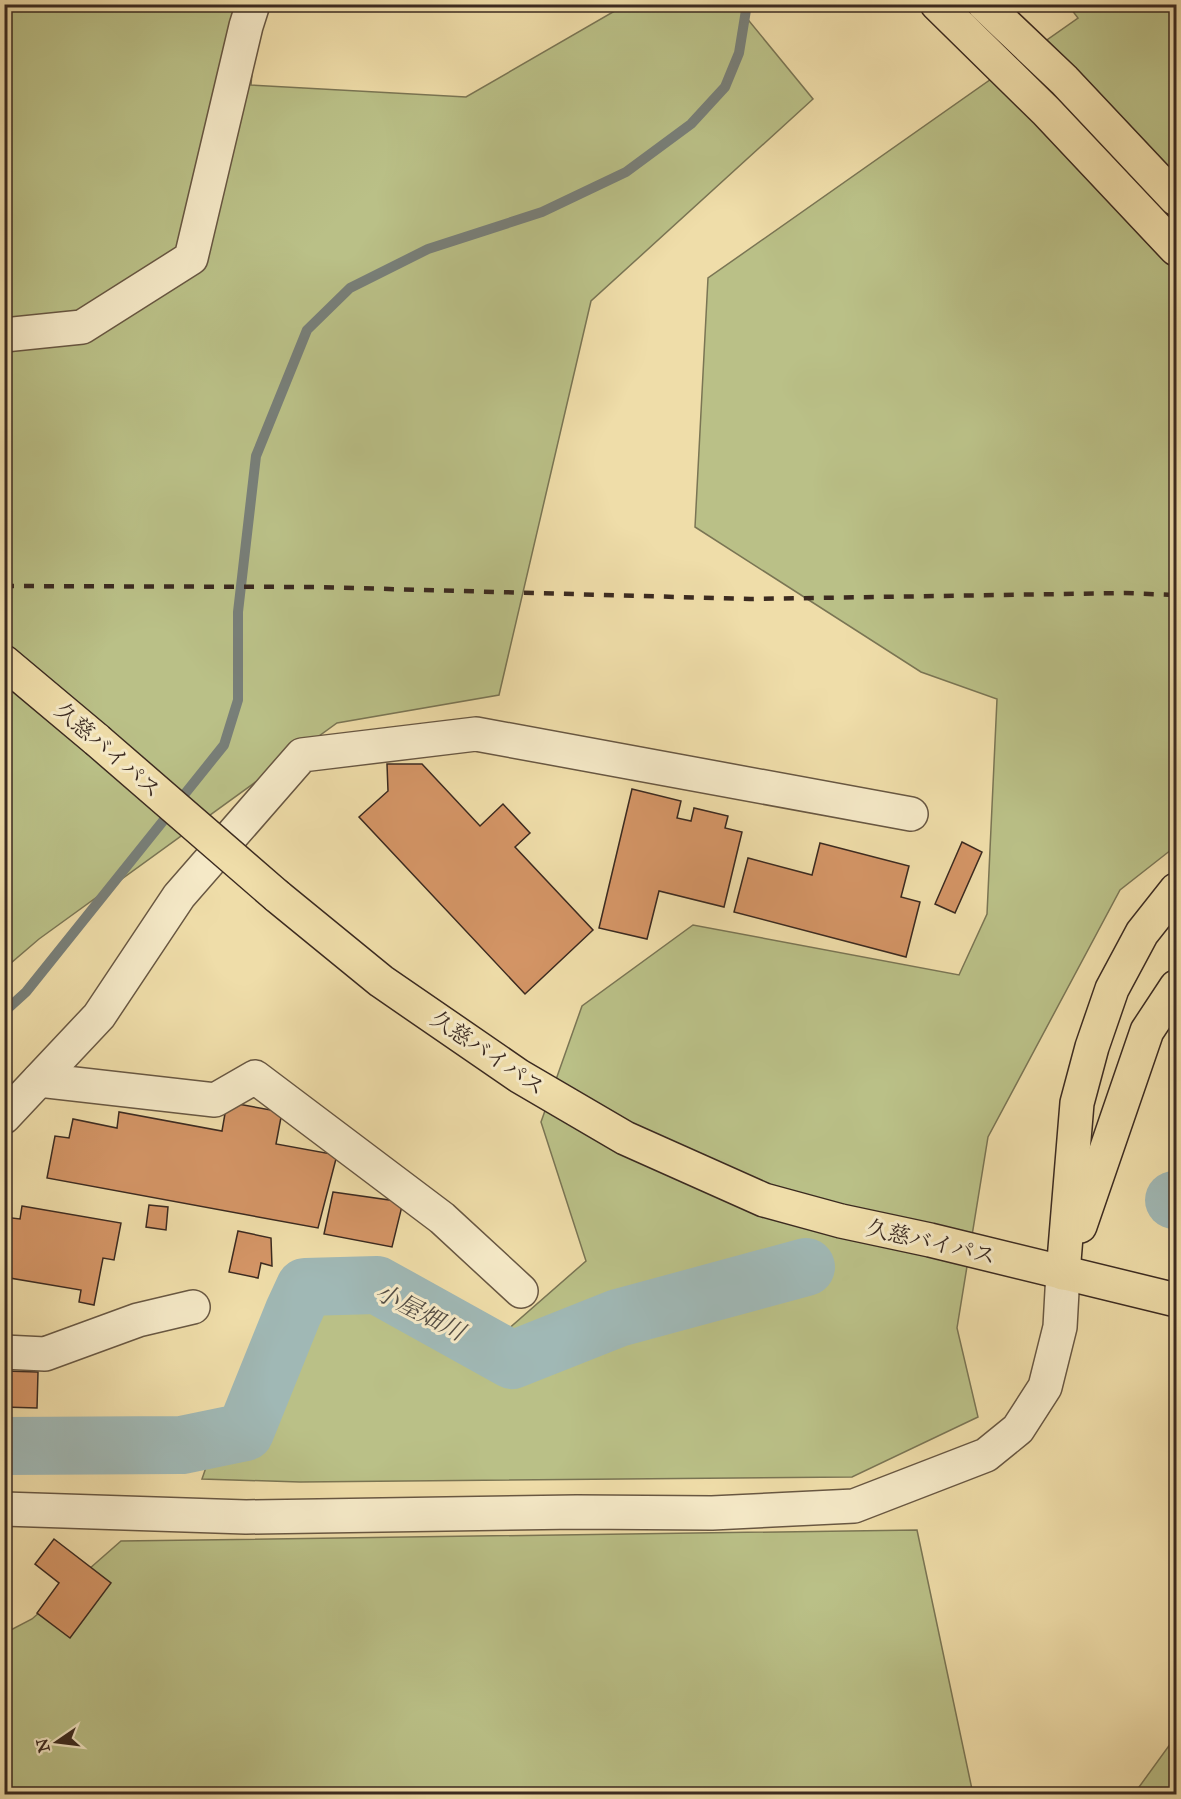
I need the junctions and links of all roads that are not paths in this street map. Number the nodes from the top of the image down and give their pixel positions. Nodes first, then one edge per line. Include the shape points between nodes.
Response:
1 (253, 4) edge
2 (937, 4) edge
3 (984, 4) edge
4 (1176, 199) edge
5 (1176, 249) edge
6 (4, 335) edge
7 (4, 662) edge
8 (911, 814) dead end
9 (1176, 890) edge
10 (1176, 987) edge
11 (39, 1080) junction
12 (4, 1117) edge
13 (1063, 1273) junction
14 (521, 1291) dead end
15 (1176, 1300) edge
16 (193, 1306) dead end
17 (4, 1352) edge
18 (4, 1509) edge

1 - 6 street via 191,258 82,327
2 - 5 highway via 1046,111
3 - 4 highway via 1064,80
7 - 13 highway, 久慈バイパス, bridge via 381,981 509,1070 625,1138 764,1200
8 - 11 street via 476,734 302,755 179,896 99,1016
9 - 13 highway via 1142,933 1112,988 1092,1047 1077,1103
10 - 13 highway via 1148,1031
11 - 12 street
11 - 14 street via 215,1100 255,1077 442,1218
13 - 15 highway, 久慈バイパス
13 - 18 street via 1059,1327 1045,1387 1018,1429 986,1455 854,1506 712,1513 246,1517
16 - 17 street via 138,1320 45,1354

